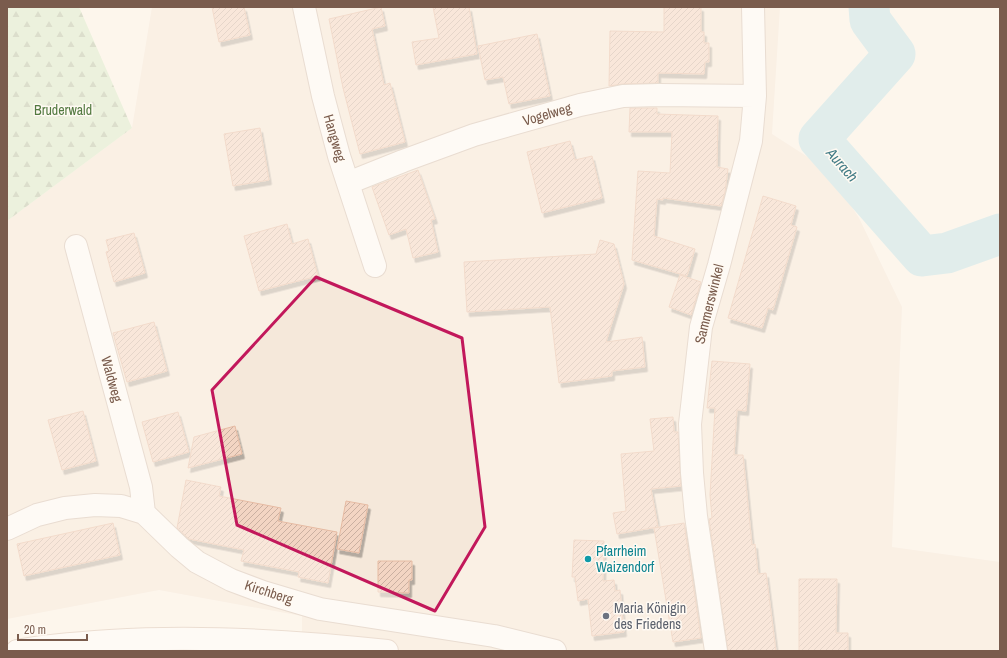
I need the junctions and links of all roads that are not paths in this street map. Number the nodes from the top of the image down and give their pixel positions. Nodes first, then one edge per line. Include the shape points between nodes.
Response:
1 (304, 7) edge
2 (753, 7) edge
3 (755, 96) junction
4 (348, 183) junction
5 (76, 246) dead end
6 (375, 266) dead end
7 (144, 513) junction
8 (7, 529) edge
9 (17, 651) edge
10 (387, 651) edge
11 (555, 651) edge
12 (716, 651) edge

1 - 4 street, Hangweg via 323,96
2 - 3 street, Sammerswinkel
3 - 4 street, Vogelweg via 623,96 580,105 474,135
3 - 12 street, Sammerswinkel via 750,141 701,327 690,424 696,516
4 - 6 street, Hangweg
5 - 7 street, Waldweg via 141,487
7 - 8 street, Kirchberg via 121,506 65,508 37,515
7 - 11 street, Kirchberg via 197,562 231,580 263,592 320,608 494,636
9 - 10 street via 84,642 192,638 316,643

